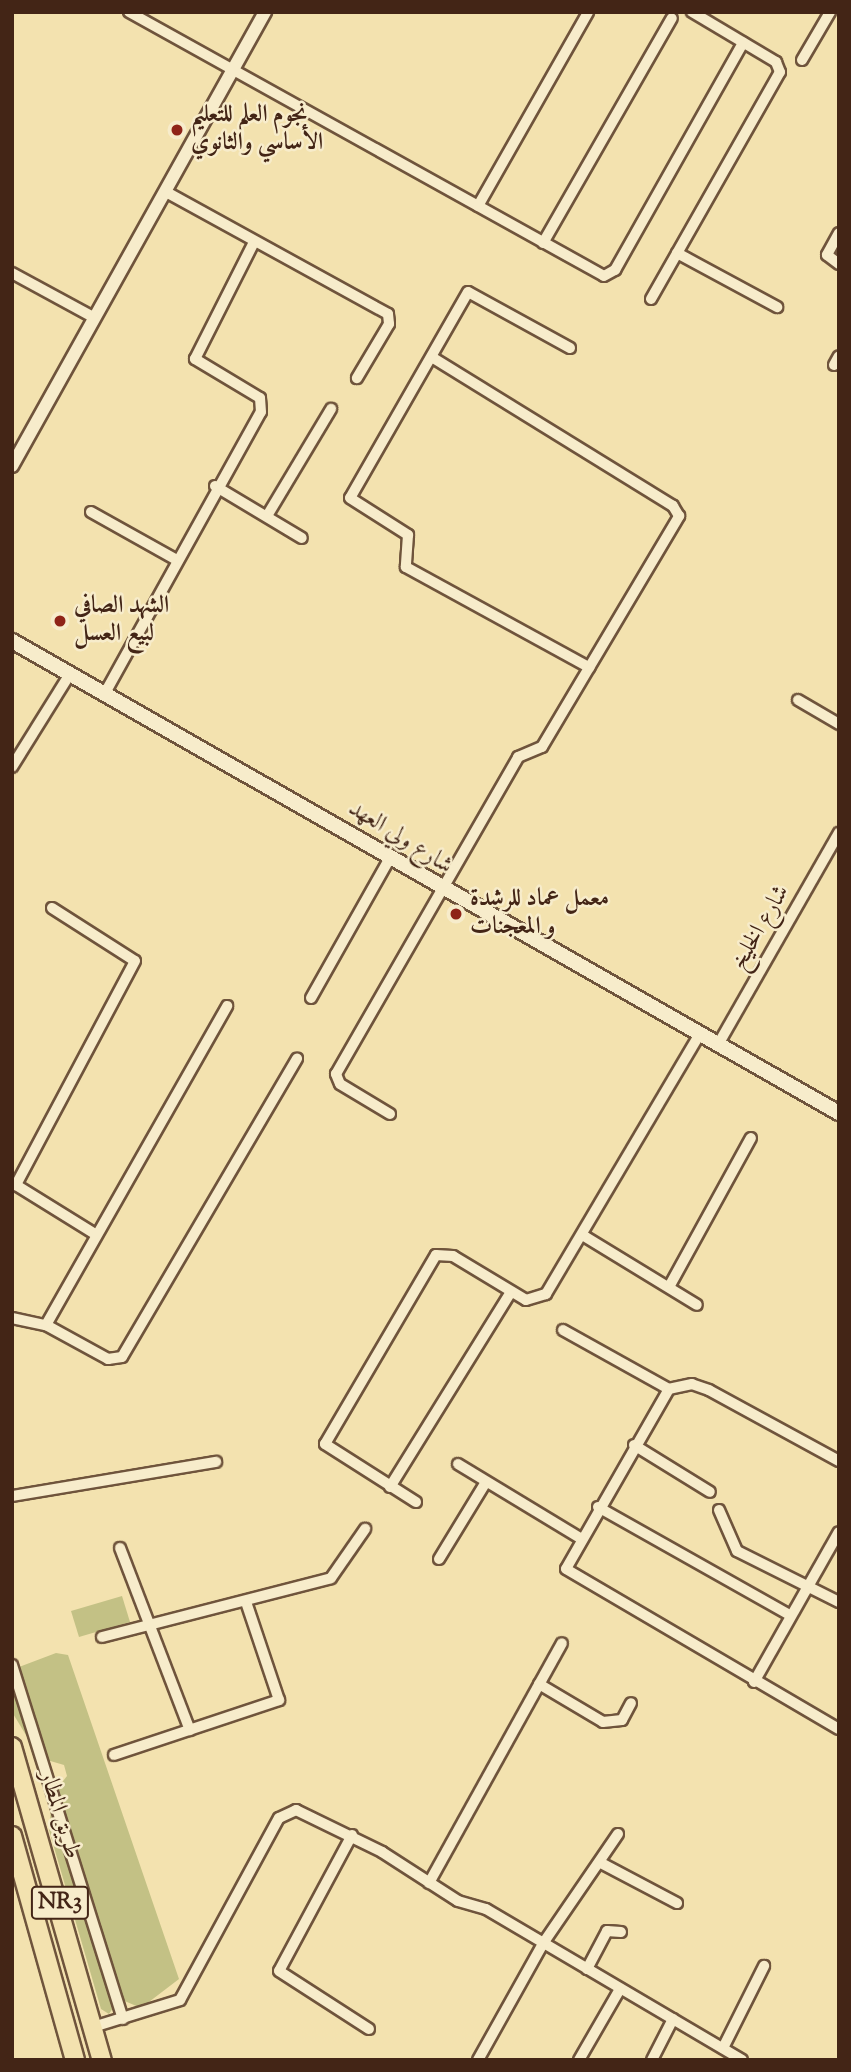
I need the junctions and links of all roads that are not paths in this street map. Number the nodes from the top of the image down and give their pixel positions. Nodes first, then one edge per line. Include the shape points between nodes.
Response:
1 (129, 12) edge
2 (265, 12) edge
3 (588, 12) edge
4 (692, 12) edge
5 (830, 12) edge
6 (672, 18) dead end
7 (743, 43) junction
8 (802, 60) dead end
9 (232, 70) junction
10 (168, 193) junction
11 (478, 206) junction
12 (839, 233) edge
13 (254, 242) junction
14 (543, 243) junction
15 (677, 253) junction
16 (839, 264) edge
17 (12, 273) edge
18 (650, 299) dead end
19 (777, 307) dead end
20 (96, 318) junction
21 (570, 348) dead end
22 (432, 358) junction
23 (357, 378) dead end
24 (331, 409) dead end
25 (12, 466) edge
26 (215, 485) junction
27 (91, 512) dead end
28 (267, 516) junction
29 (302, 538) dead end
30 (175, 559) junction
31 (12, 641) edge
32 (589, 667) junction
33 (70, 674) junction
34 (105, 693) junction
35 (797, 700) dead end
36 (839, 724) edge
37 (12, 767) edge
38 (839, 833) edge
39 (391, 856) junction
40 (438, 890) junction
41 (52, 908) dead end
42 (311, 998) dead end
43 (227, 1006) dead end
44 (701, 1032) junction
45 (719, 1043) junction
46 (297, 1059) dead end
47 (839, 1113) edge
48 (390, 1114) dead end
49 (751, 1138) dead end
50 (95, 1234) junction
51 (584, 1236) junction
52 (670, 1287) junction
53 (511, 1292) junction
54 (697, 1305) dead end
55 (12, 1318) edge
56 (46, 1325) junction
57 (563, 1330) dead end
58 (669, 1389) junction
59 (634, 1446) junction
60 (839, 1461) edge
61 (216, 1462) dead end
62 (458, 1464) dead end
63 (486, 1482) junction
64 (390, 1487) junction
65 (710, 1492) dead end
66 (12, 1496) edge
67 (416, 1502) dead end
68 (598, 1507) junction
69 (719, 1510) dead end
70 (365, 1529) dead end
71 (839, 1532) edge
72 (580, 1538) junction
73 (120, 1548) dead end
74 (439, 1559) dead end
75 (806, 1585) junction
76 (246, 1602) junction
77 (839, 1602) edge
78 (788, 1614) junction
79 (150, 1626) junction
80 (102, 1637) dead end
81 (562, 1643) dead end
82 (12, 1665) edge
83 (754, 1682) junction
84 (539, 1684) junction
85 (631, 1703) dead end
86 (190, 1730) junction
87 (839, 1730) edge
88 (12, 1747) edge
89 (114, 1755) dead end
90 (352, 1835) junction
91 (618, 1835) dead end
92 (12, 1836) edge
93 (601, 1863) junction
94 (429, 1883) junction
95 (677, 1903) dead end
96 (621, 1932) dead end
97 (544, 1942) junction
98 (764, 1966) dead end
99 (587, 1969) junction
100 (620, 1989) junction
101 (123, 2019) junction
102 (673, 2019) junction
103 (93, 2027) junction
104 (369, 2029) dead end
105 (725, 2053) edge
106 (75, 2060) edge
107 (102, 2060) edge
108 (478, 2060) edge
109 (579, 2060) edge
110 (652, 2060) edge
111 (742, 2060) edge

1 - 9 street
2 - 9 street
3 - 11 street
4 - 7 street
5 - 8 street
6 - 14 street
7 - 14 street via 613,273 601,275
7 - 15 street via 776,62 779,75
9 - 10 street
9 - 11 street
10 - 13 street
10 - 20 street
11 - 14 street
12 - 16 street via 827,255
13 - 23 street via 388,314 389,324
13 - 26 street via 195,359 262,405
15 - 18 street
15 - 19 street
17 - 20 street
20 - 25 street
21 - 22 street via 468,292
22 - 32 street via 678,511
22 - 32 street via 351,503 408,535 406,567
24 - 28 street
26 - 28 street
26 - 30 street
27 - 30 street
28 - 29 street
30 - 34 street
31 - 33 main road, شارع ولي العهد
32 - 40 street via 542,747 518,757
33 - 34 main road, شارع ولي العهد
33 - 37 street
34 - 39 main road, شارع ولي العهد
35 - 36 street
38 - 45 street, شارع الخليخ
39 - 40 main road, شارع ولي العهد
39 - 42 street
40 - 44 main road, شارع ولي العهد
40 - 48 street via 336,1074 340,1084
41 - 50 street via 135,961 16,1185
43 - 50 street
44 - 45 main road, شارع ولي العهد
44 - 51 street
45 - 47 main road, شارع ولي العهد
46 - 56 street via 122,1357 108,1359
49 - 52 street
50 - 56 street
51 - 52 street
51 - 53 street via 546,1294 526,1300
52 - 54 street
53 - 64 street
53 - 64 street via 453,1256 436,1255 327,1438 328,1449
55 - 56 street
57 - 58 street
58 - 59 street
58 - 60 street via 692,1384 709,1390
59 - 65 street
59 - 68 street
61 - 66 street
62 - 63 street
63 - 72 street
63 - 74 street
64 - 67 street
68 - 72 street
68 - 78 street
69 - 75 street via 737,1551
70 - 76 street via 334,1576
71 - 75 street
72 - 83 street via 566,1569
73 - 79 street
75 - 77 street
75 - 78 street
76 - 79 street
76 - 86 street via 279,1700
78 - 83 street
79 - 80 street
79 - 86 street
81 - 84 street
82 - 101 street
83 - 87 street
84 - 85 street via 603,1722 622,1720
84 - 94 street
86 - 89 street
88 - 103 highway, طريق المطار / NR3
90 - 94 street
90 - 101 street via 296,1810 285,1812 180,2000
90 - 104 street via 279,1971
91 - 93 street
92 - 106 highway, طريق المطار / NR3
93 - 95 street
93 - 97 street
94 - 97 street
96 - 99 street via 607,1931
97 - 99 street
97 - 108 street
98 - 105 street
99 - 100 street
100 - 102 street
100 - 109 street
101 - 103 street
102 - 105 street
102 - 110 street
103 - 107 highway, طريق المطار / NR3
105 - 111 street

